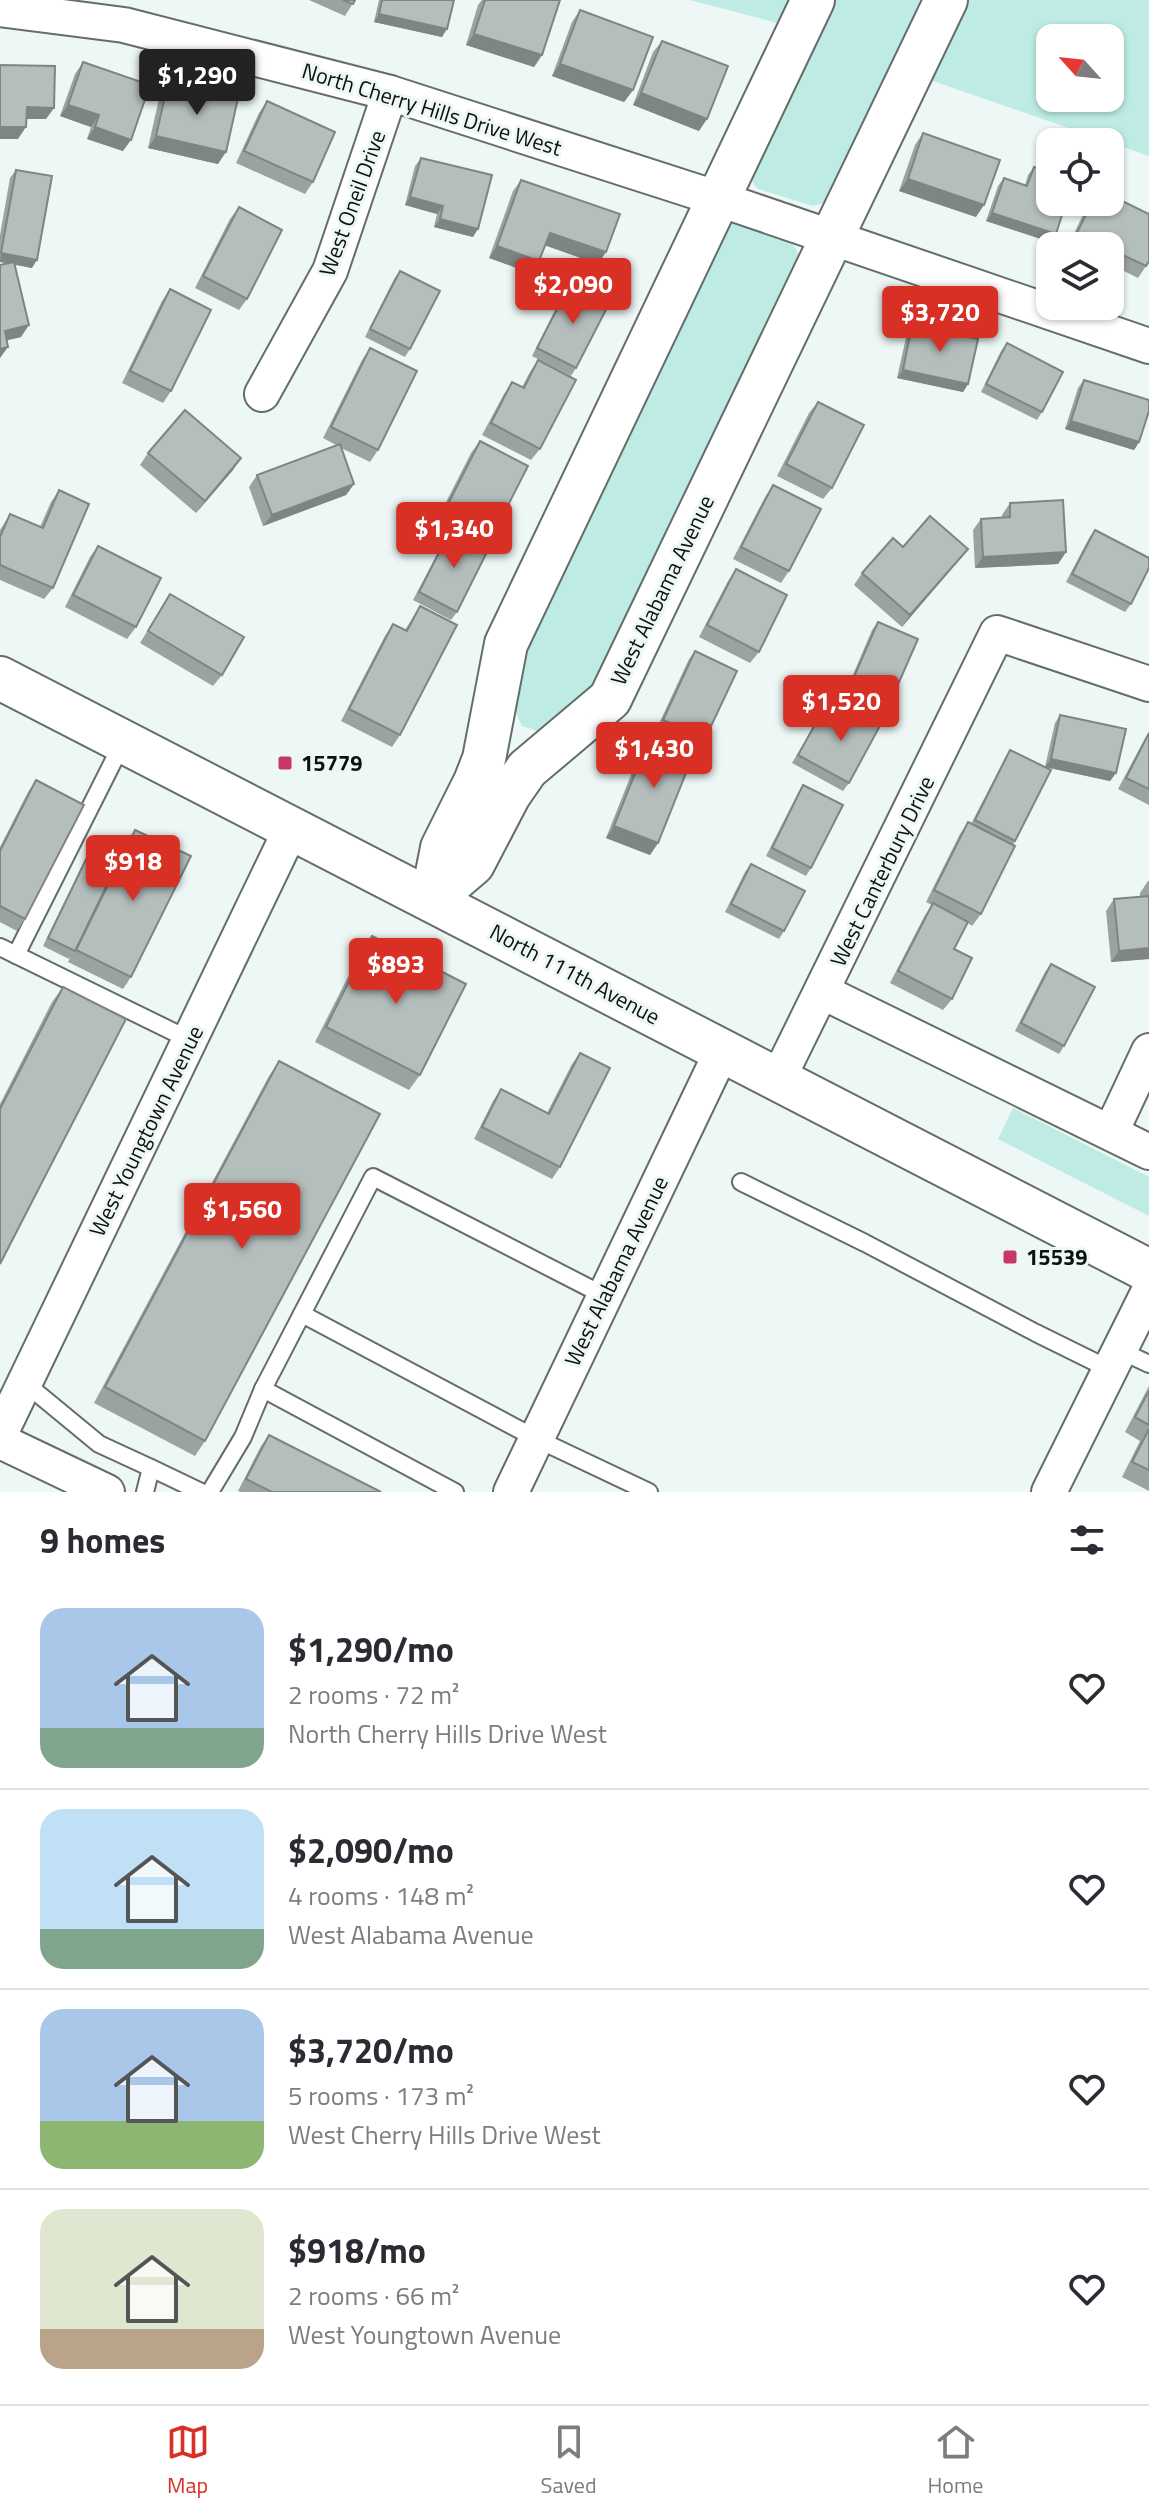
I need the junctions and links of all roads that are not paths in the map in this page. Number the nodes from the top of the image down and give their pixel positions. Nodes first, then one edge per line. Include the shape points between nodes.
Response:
1 (813, 0) edge
2 (946, 0) edge
3 (0, 9) edge
4 (390, 93) junction
5 (719, 199) junction
6 (832, 237) junction
7 (1149, 346) edge
8 (262, 394) dead end
9 (0, 678) edge
10 (1149, 684) edge
11 (124, 741) junction
12 (292, 827) junction
13 (432, 899) junction
14 (0, 947) edge
15 (16, 955) junction
16 (823, 992) junction
17 (190, 1040) junction
18 (722, 1051) junction
19 (1149, 1051) edge
20 (778, 1079) junction
21 (1111, 1132) junction
22 (1149, 1152) edge
23 (741, 1182) dead end
24 (1149, 1271) edge
25 (1149, 1291) edge
26 (605, 1296) junction
27 (302, 1314) junction
28 (1126, 1361) edge
29 (25, 1383) junction
30 (263, 1389) junction
31 (1, 1430) edge
32 (537, 1439) junction
33 (151, 1468) junction
34 (107, 1492) edge
35 (145, 1492) edge
36 (201, 1492) edge
37 (210, 1492) edge
38 (455, 1492) edge
39 (511, 1492) edge
40 (649, 1492) edge
41 (1049, 1492) edge

1 - 5 street
2 - 6 street, West Alabama Avenue
3 - 4 street, North Cherry Hills Drive West via 124,25
4 - 5 street, North Cherry Hills Drive West
4 - 8 street, West Oneil Drive via 330,271
5 - 6 street, North Cherry Hills Drive West
5 - 13 street via 506,644 484,759 442,848
6 - 7 street, North Cherry Hills Drive West
6 - 13 street, West Alabama Avenue via 610,699 527,769 473,864
9 - 11 street, North 111th Avenue
10 - 16 street, West Canterbury Drive via 997,633
11 - 12 street, North 111th Avenue
11 - 15 lane
12 - 13 street, North 111th Avenue
12 - 17 street, West Youngtown Avenue
13 - 18 street, North 111th Avenue
14 - 15 lane
15 - 17 lane
16 - 20 street, West Canterbury Drive
16 - 21 street
17 - 29 street, West Youngtown Avenue
18 - 20 street, North 111th Avenue
18 - 26 street, West Alabama Avenue
19 - 21 street
20 - 24 street, North 111th Avenue
21 - 22 street
23 - 28 lane via 1036,1333
25 - 28 street
26 - 27 lane via 373,1177
26 - 32 street, West Alabama Avenue
27 - 30 lane
27 - 32 lane
28 - 41 street
29 - 31 street, West Youngtown Avenue
29 - 33 lane via 99,1444
30 - 37 lane via 243,1437
30 - 38 lane
31 - 34 street
32 - 39 street, West Alabama Avenue
32 - 40 lane
33 - 35 lane
33 - 36 lane

